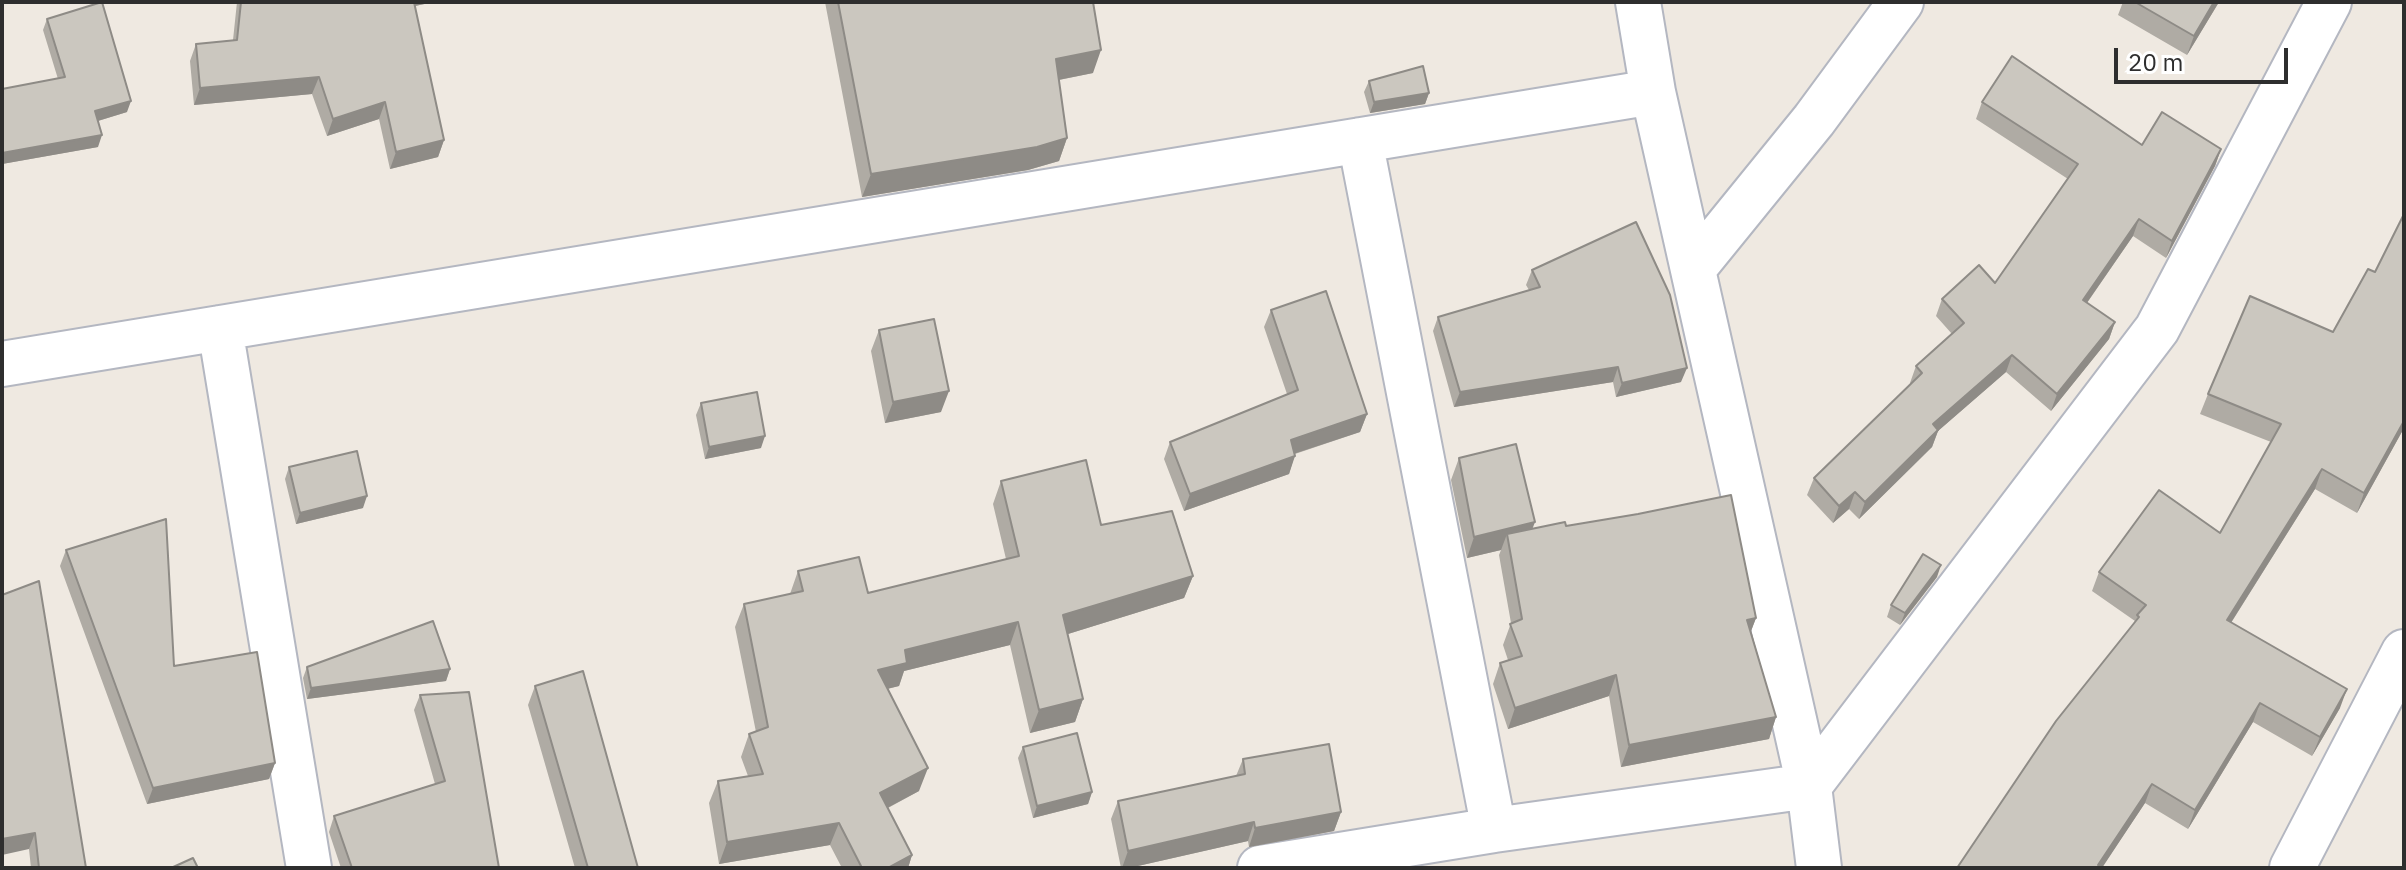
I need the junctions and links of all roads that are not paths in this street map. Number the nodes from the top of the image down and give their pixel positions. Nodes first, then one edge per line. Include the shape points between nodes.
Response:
1 (1638, 2) edge
2 (1901, 2) edge
3 (2329, 2) edge
4 (1653, 92) junction
5 (1360, 140) junction
6 (1693, 269) junction
7 (220, 328) junction
8 (2, 364) edge
9 (2404, 652) edge
10 (1809, 786) junction
11 (1494, 830) junction
12 (309, 868) edge
13 (1260, 868) edge
14 (1819, 868) edge
15 (2292, 868) edge

1 - 4 street
2 - 6 street
3 - 10 street via 2157,329
4 - 5 street
4 - 6 street
5 - 7 street
5 - 11 street
6 - 10 street
7 - 8 street
7 - 12 street
9 - 15 street
10 - 11 street
10 - 14 street
11 - 13 street

